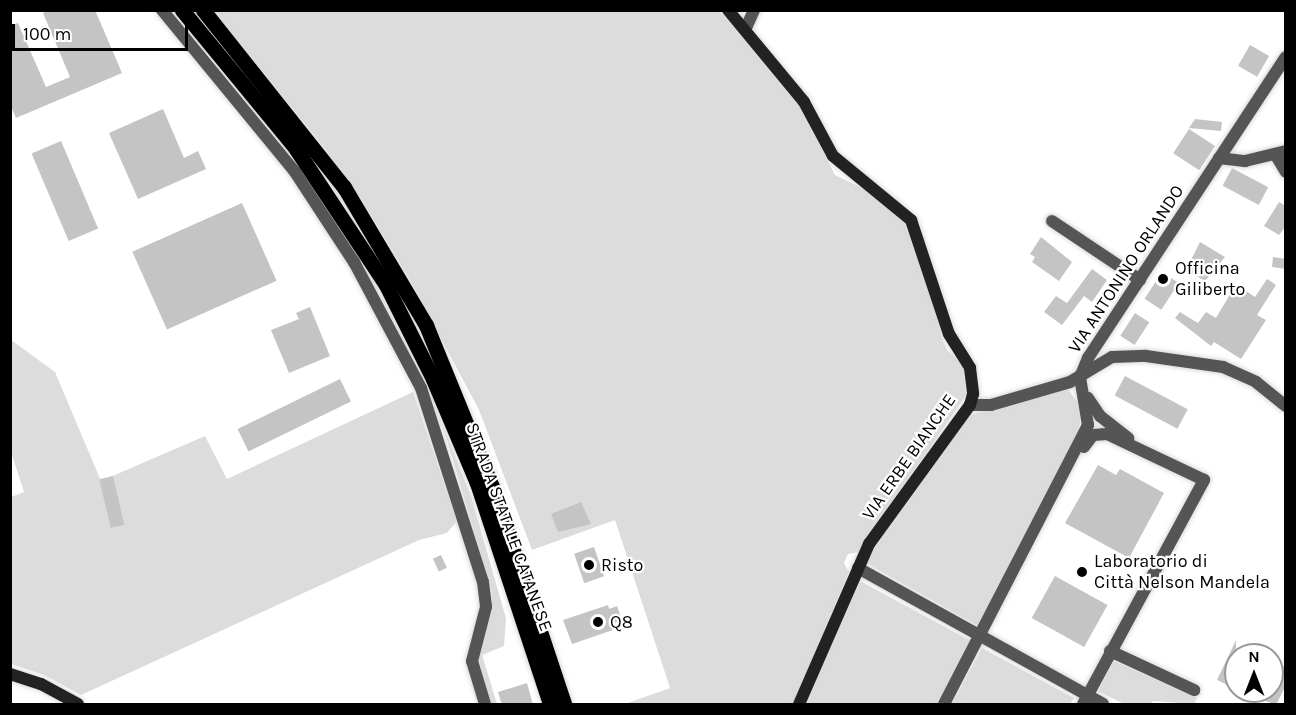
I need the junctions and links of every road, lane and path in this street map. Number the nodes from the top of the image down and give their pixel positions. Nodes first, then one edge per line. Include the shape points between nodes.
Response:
1 (162, 10) edge
2 (182, 10) edge
3 (203, 10) edge
4 (728, 10) edge
5 (754, 10) edge
6 (746, 28) junction
7 (1286, 57) edge
8 (1280, 153) edge
9 (1219, 158) junction
10 (1286, 172) edge
11 (1052, 221) dead end
12 (1140, 280) junction
13 (1080, 377) junction
14 (1085, 395) junction
15 (970, 405) junction
16 (1286, 406) edge
17 (1139, 447) junction
18 (1071, 465) junction
19 (858, 568) junction
20 (981, 636) junction
21 (1110, 651) junction
22 (10, 674) edge
23 (1194, 690) dead end
24 (1085, 700) edge
25 (78, 705) edge
26 (485, 705) edge
27 (550, 705) edge
28 (564, 705) edge
29 (799, 705) edge
30 (944, 705) edge
31 (1103, 705) edge

1 - 26 street via 295,172 354,262 421,388 483,582 486,607 472,661
2 - 27 main road, STRADA STATALE CATANESE via 296,149 386,285 433,379 477,483
3 - 28 main road, STRADA STATALE CATANESE via 344,187 426,325 492,486
4 - 6 street, VIA ERBE BIANCHE
5 - 6 street
6 - 15 street, VIA ERBE BIANCHE via 804,102 833,156 911,220 949,334 970,368
7 - 9 street, VIA ANTONINO ORLANDO
8 - 9 street via 1245,161
8 - 10 street
9 - 12 street, VIA ANTONINO ORLANDO
11 - 12 street
12 - 13 street, VIA ANTONINO ORLANDO
13 - 14 street, VIA ANTONINO ORLANDO
13 - 15 street via 991,405
13 - 16 street via 1112,357 1186,360 1232,371 1256,382
14 - 17 street via 1100,416
14 - 18 street, VIA ANTONINO ORLANDO via 1088,425
15 - 19 street, VIA ERBE BIANCHE via 882,525
17 - 18 street via 1099,433 1093,435
17 - 21 street via 1204,480
18 - 20 street, VIA ANTONINO ORLANDO
19 - 20 street
19 - 29 street, VIA ERBE BIANCHE
20 - 24 street
20 - 30 street, VIA ANTONINO ORLANDO
21 - 23 street
21 - 24 street
22 - 25 street via 41,684
24 - 31 street

